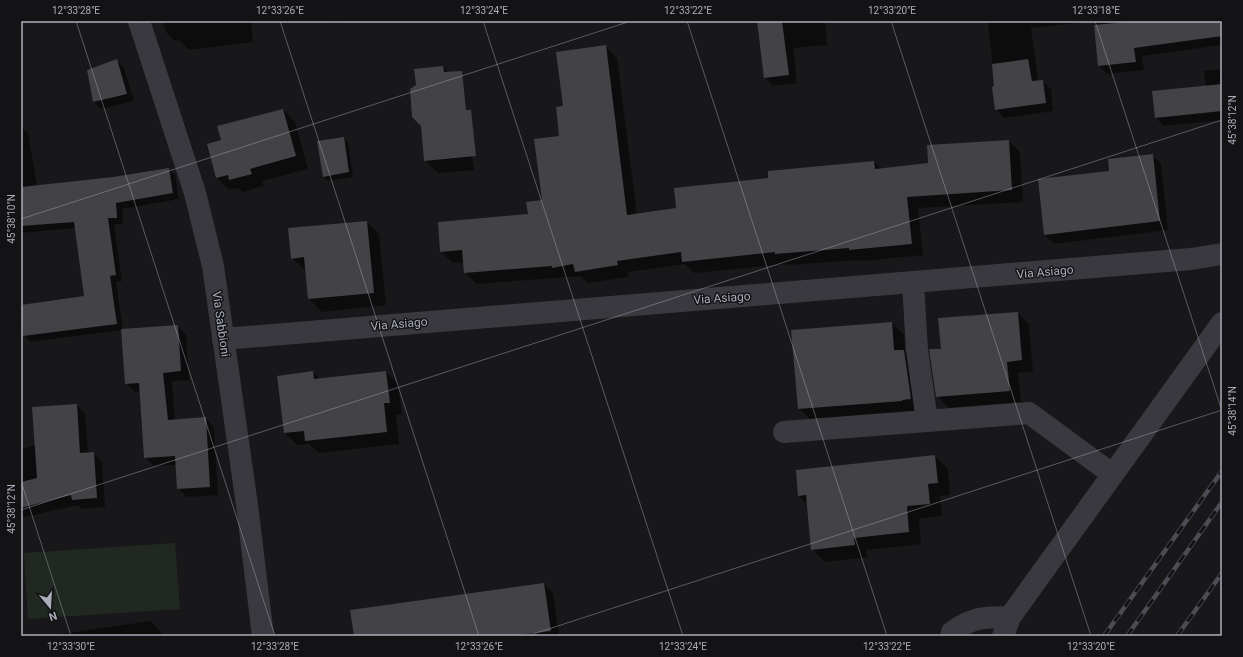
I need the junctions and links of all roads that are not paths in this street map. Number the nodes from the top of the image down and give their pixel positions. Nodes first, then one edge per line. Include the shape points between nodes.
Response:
1 (139, 21) edge
2 (1222, 254) edge
3 (913, 283) junction
4 (1222, 323) edge
5 (223, 339) junction
6 (927, 421) junction
7 (784, 432) dead end
8 (1112, 474) junction
9 (1006, 627) edge
10 (262, 636) edge
11 (951, 636) edge

1 - 5 street, Via Sabbioni via 195,193 213,266
2 - 3 street, Via Asiago via 1191,259
3 - 5 street, Via Asiago
3 - 6 street via 916,350
4 - 8 street
5 - 10 street, Via Sabbioni via 247,505
6 - 7 street
6 - 8 street via 1029,412
8 - 9 street
9 - 11 street via 981,617 965,623 952,632

